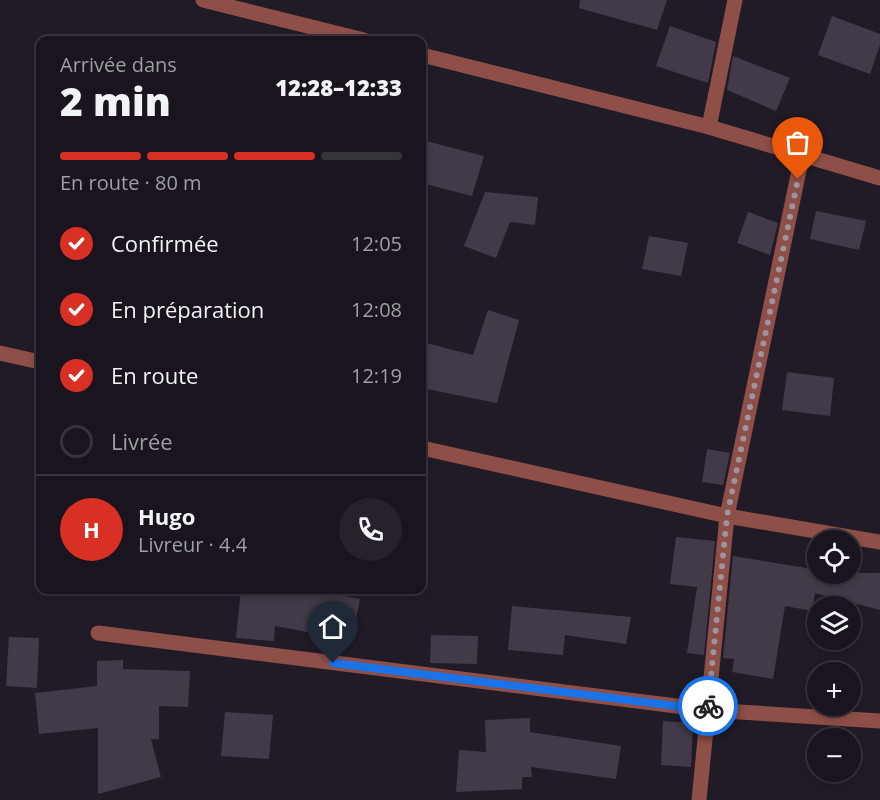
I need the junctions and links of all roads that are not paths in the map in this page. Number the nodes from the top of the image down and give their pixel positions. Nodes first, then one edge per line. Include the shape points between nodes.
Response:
1 (203, 0) edge
2 (735, 0) edge
3 (348, 36) edge
4 (426, 56) edge
5 (709, 128) junction
6 (802, 156) junction
7 (880, 178) edge
8 (0, 353) edge
9 (36, 361) edge
10 (426, 449) edge
11 (727, 516) junction
12 (880, 542) edge
13 (98, 633) dead end
14 (708, 710) junction
15 (880, 721) edge
16 (699, 800) edge

1 - 3 street
2 - 5 street
4 - 5 street
5 - 6 street
6 - 7 street
6 - 11 street
8 - 9 street
10 - 11 street
11 - 12 street
11 - 14 street
13 - 14 street
14 - 15 street
14 - 16 street

